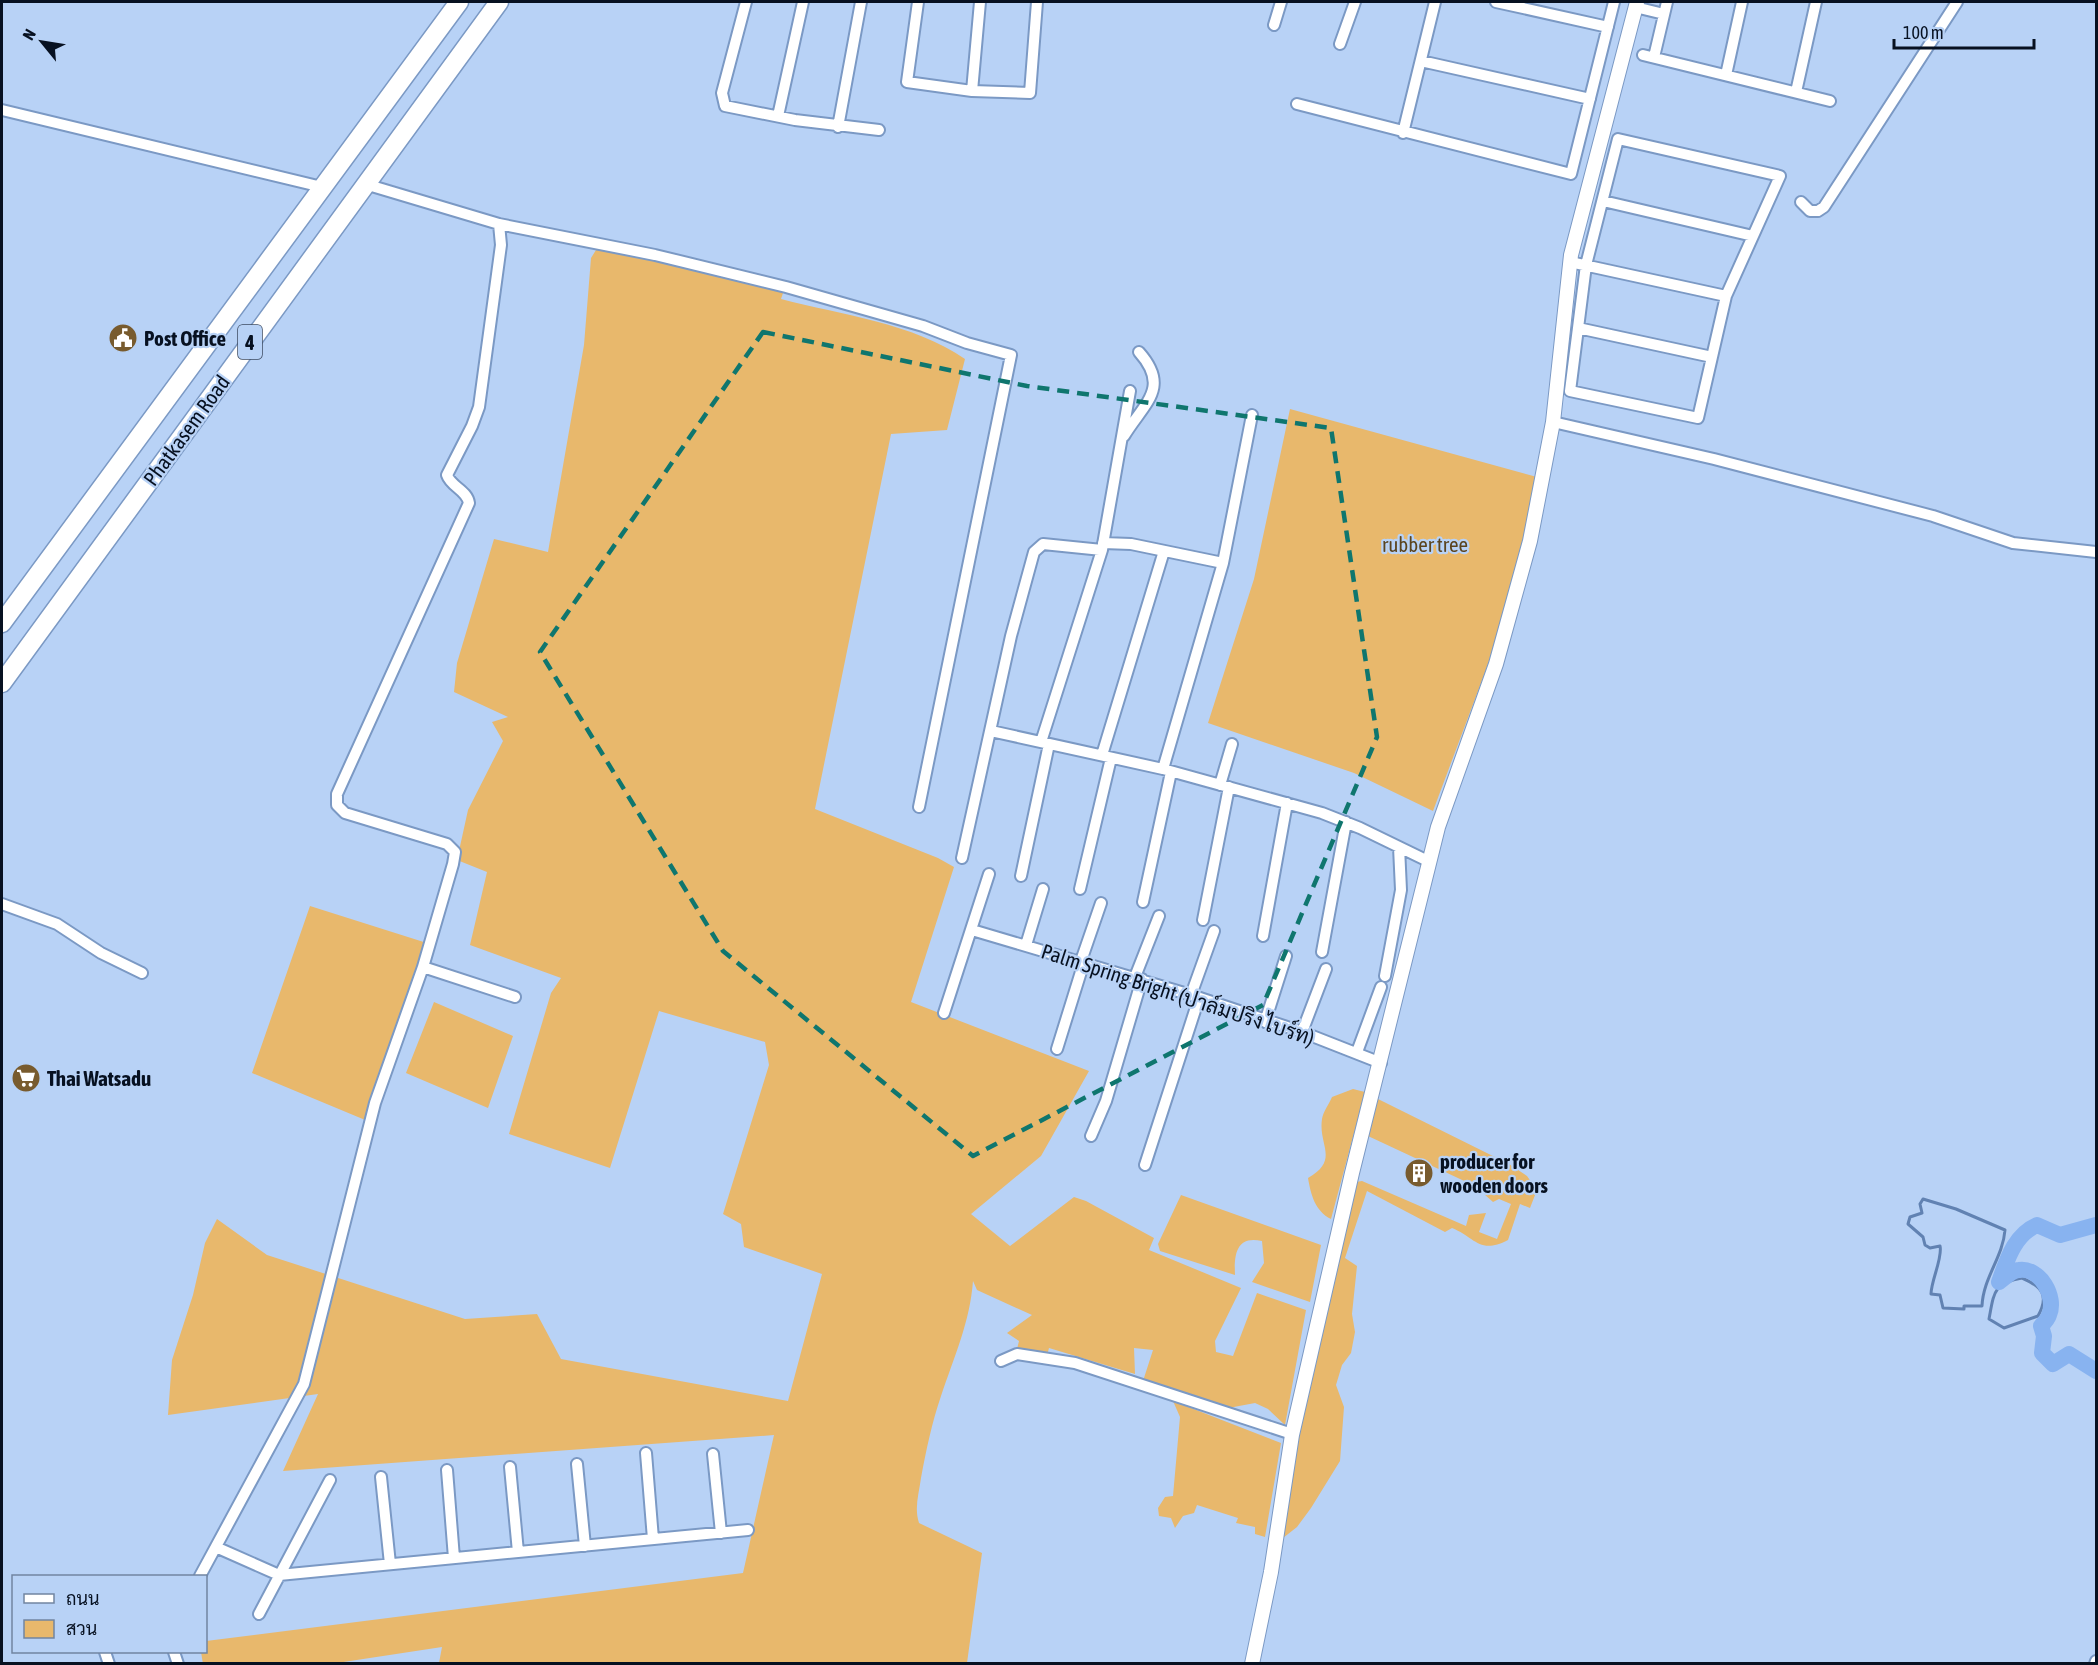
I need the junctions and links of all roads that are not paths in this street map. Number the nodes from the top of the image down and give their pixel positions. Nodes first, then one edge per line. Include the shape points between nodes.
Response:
1 (459, 2) edge
2 (499, 2) edge
3 (746, 2) edge
4 (803, 2) edge
5 (861, 2) edge
6 (918, 2) edge
7 (980, 2) edge
8 (1037, 2) edge
9 (1281, 2) edge
10 (1355, 2) edge
11 (1436, 2) edge
12 (1496, 2) edge
13 (1614, 2) edge
14 (1667, 2) edge
15 (1742, 2) edge
16 (1816, 2) edge
17 (1957, 2) edge
18 (1636, 4) edge
19 (1664, 14) junction
20 (1274, 25) dead end
21 (1608, 27) junction
22 (1340, 44) dead end
23 (1421, 61) junction
24 (1726, 75) junction
25 (972, 91) junction
26 (1796, 92) junction
27 (1590, 99) junction
28 (1830, 101) dead end
29 (1297, 104) dead end
30 (2, 110) edge
31 (778, 116) junction
32 (838, 127) junction
33 (879, 130) dead end
34 (1403, 133) junction
35 (365, 184) junction
36 (322, 187) junction
37 (1602, 201) junction
38 (1801, 202) dead end
39 (499, 224) junction
40 (1753, 236) junction
41 (1570, 262) junction
42 (1586, 265) junction
43 (1726, 296) junction
44 (1578, 328) junction
45 (1139, 352) dead end
46 (1712, 357) junction
47 (1130, 391) dead end
48 (1252, 415) dead end
49 (1553, 422) junction
50 (1121, 441) junction
51 (1102, 547) junction
52 (1164, 550) junction
53 (2097, 552) edge
54 (1223, 563) junction
55 (2, 623) edge
56 (2, 683) edge
57 (992, 731) junction
58 (1045, 743) junction
59 (1232, 744) dead end
60 (1106, 757) junction
61 (1167, 771) junction
62 (1224, 786) junction
63 (1287, 803) junction
64 (920, 807) dead end
65 (1346, 822) junction
66 (1399, 847) junction
67 (962, 858) dead end
68 (1430, 862) junction
69 (989, 874) dead end
70 (1021, 876) dead end
71 (1043, 888) dead end
72 (1080, 890) dead end
73 (1143, 902) dead end
74 (1101, 903) dead end
75 (2, 904) edge
76 (1159, 916) dead end
77 (1203, 920) dead end
78 (972, 930) junction
79 (1214, 931) dead end
80 (1263, 936) dead end
81 (1026, 945) junction
82 (1322, 952) dead end
83 (1286, 956) dead end
84 (1083, 962) junction
85 (423, 967) junction
86 (1326, 969) dead end
87 (142, 973) dead end
88 (1138, 978) junction
89 (515, 997) dead end
90 (1195, 997) junction
91 (944, 1013) dead end
92 (1265, 1022) junction
93 (1302, 1032) junction
94 (1057, 1049) dead end
95 (1357, 1052) junction
96 (1381, 1063) junction
97 (1091, 1136) dead end
98 (1145, 1165) dead end
99 (1001, 1361) dead end
100 (1292, 1434) junction
101 (646, 1454) dead end
102 (713, 1454) dead end
103 (577, 1464) dead end
104 (510, 1467) dead end
105 (447, 1470) dead end
106 (381, 1477) dead end
107 (330, 1480) dead end
108 (748, 1530) dead end
109 (721, 1533) junction
110 (653, 1539) junction
111 (585, 1546) junction
112 (218, 1548) junction
113 (518, 1552) junction
114 (454, 1558) junction
115 (390, 1564) junction
116 (201, 1575) edge
117 (279, 1575) junction
118 (259, 1614) dead end
119 (1252, 1664) edge

1 - 36 highway, Phatkasem Road / 4
2 - 35 highway, Phatkasem Road / 4
3 - 31 street via 722,93 725,106
4 - 31 street
5 - 32 street
6 - 25 street via 907,82
7 - 25 street
8 - 25 street via 1030,93
9 - 20 street
10 - 22 street
11 - 23 street
12 - 21 street
13 - 21 street
14 - 19 street
15 - 24 street
16 - 26 street
17 - 38 street via 1824,207 1818,212 1810,211
18 - 19 street
18 - 41 street
19 - 24 street via 1648,56
21 - 27 street
23 - 27 street
23 - 34 street
24 - 26 street
26 - 28 street
27 - 34 street via 1571,174
29 - 34 street
30 - 36 street
31 - 32 street
32 - 33 street
35 - 39 street
35 - 56 highway, Phatkasem Road / 4
36 - 55 highway, Phatkasem Road / 4
37 - 40 street
37 - 40 street via 1618,138 1780,176
37 - 42 street
39 - 64 street via 655,255 786,287 1011,355
39 - 85 street via 500,256 479,407 447,475 468,496 469,503 337,794 337,805 345,813 447,844 455,852
40 - 43 street
41 - 42 street
41 - 49 street
42 - 43 street
42 - 44 street
43 - 46 street
44 - 46 street
44 - 46 street via 1570,391 1698,418
45 - 50 street via 1151,366 1155,383 1148,402
47 - 50 street
48 - 54 street
49 - 53 street via 1933,516 2013,543
49 - 68 street via 1530,541 1499,652 1438,827
50 - 51 street
51 - 52 street via 1131,544
51 - 57 street via 1043,544 1036,549 1011,636
51 - 58 street
52 - 54 street
52 - 60 street
54 - 61 street
57 - 58 street
57 - 67 street
58 - 60 street
58 - 70 street
59 - 62 street
60 - 61 street
60 - 72 street
61 - 62 street
61 - 73 street
62 - 63 street
62 - 77 street
63 - 65 street
63 - 80 street
65 - 66 street
65 - 82 street
66 - 68 street
66 - 95 street via 1401,890 1383,981
68 - 96 street
69 - 78 street
71 - 81 street
74 - 84 street
75 - 87 street via 57,924 101,953
76 - 88 street
78 - 81 street, Palm Spring Bright (ปาล์มปริง ไบร์ท)
78 - 91 street
79 - 90 street
81 - 84 street, Palm Spring Bright (ปาล์มปริง ไบร์ท)
83 - 92 street
84 - 88 street, Palm Spring Bright (ปาล์มปริง ไบร์ท)
84 - 94 street
85 - 89 street
85 - 112 street via 375,1103 304,1384
86 - 93 street
88 - 90 street, Palm Spring Bright (ปาล์มปริง ไบร์ท)
88 - 97 street via 1106,1101
90 - 92 street, Palm Spring Bright (ปาล์มปริง ไบร์ท)
90 - 98 street
92 - 93 street, Palm Spring Bright (ปาล์มปริง ไบร์ท)
93 - 95 street, Palm Spring Bright (ปาล์มปริง ไบร์ท)
95 - 96 street, Palm Spring Bright (ปาล์มปริง ไบร์ท)
96 - 100 street
99 - 100 street via 1017,1354 1075,1363
100 - 119 street
101 - 110 street
102 - 109 street
103 - 111 street
104 - 113 street
105 - 114 street
106 - 115 street
107 - 117 street
108 - 109 street
109 - 110 street
110 - 111 street
111 - 113 street
112 - 116 street
112 - 117 street
113 - 114 street
114 - 115 street
115 - 117 street
117 - 118 street

